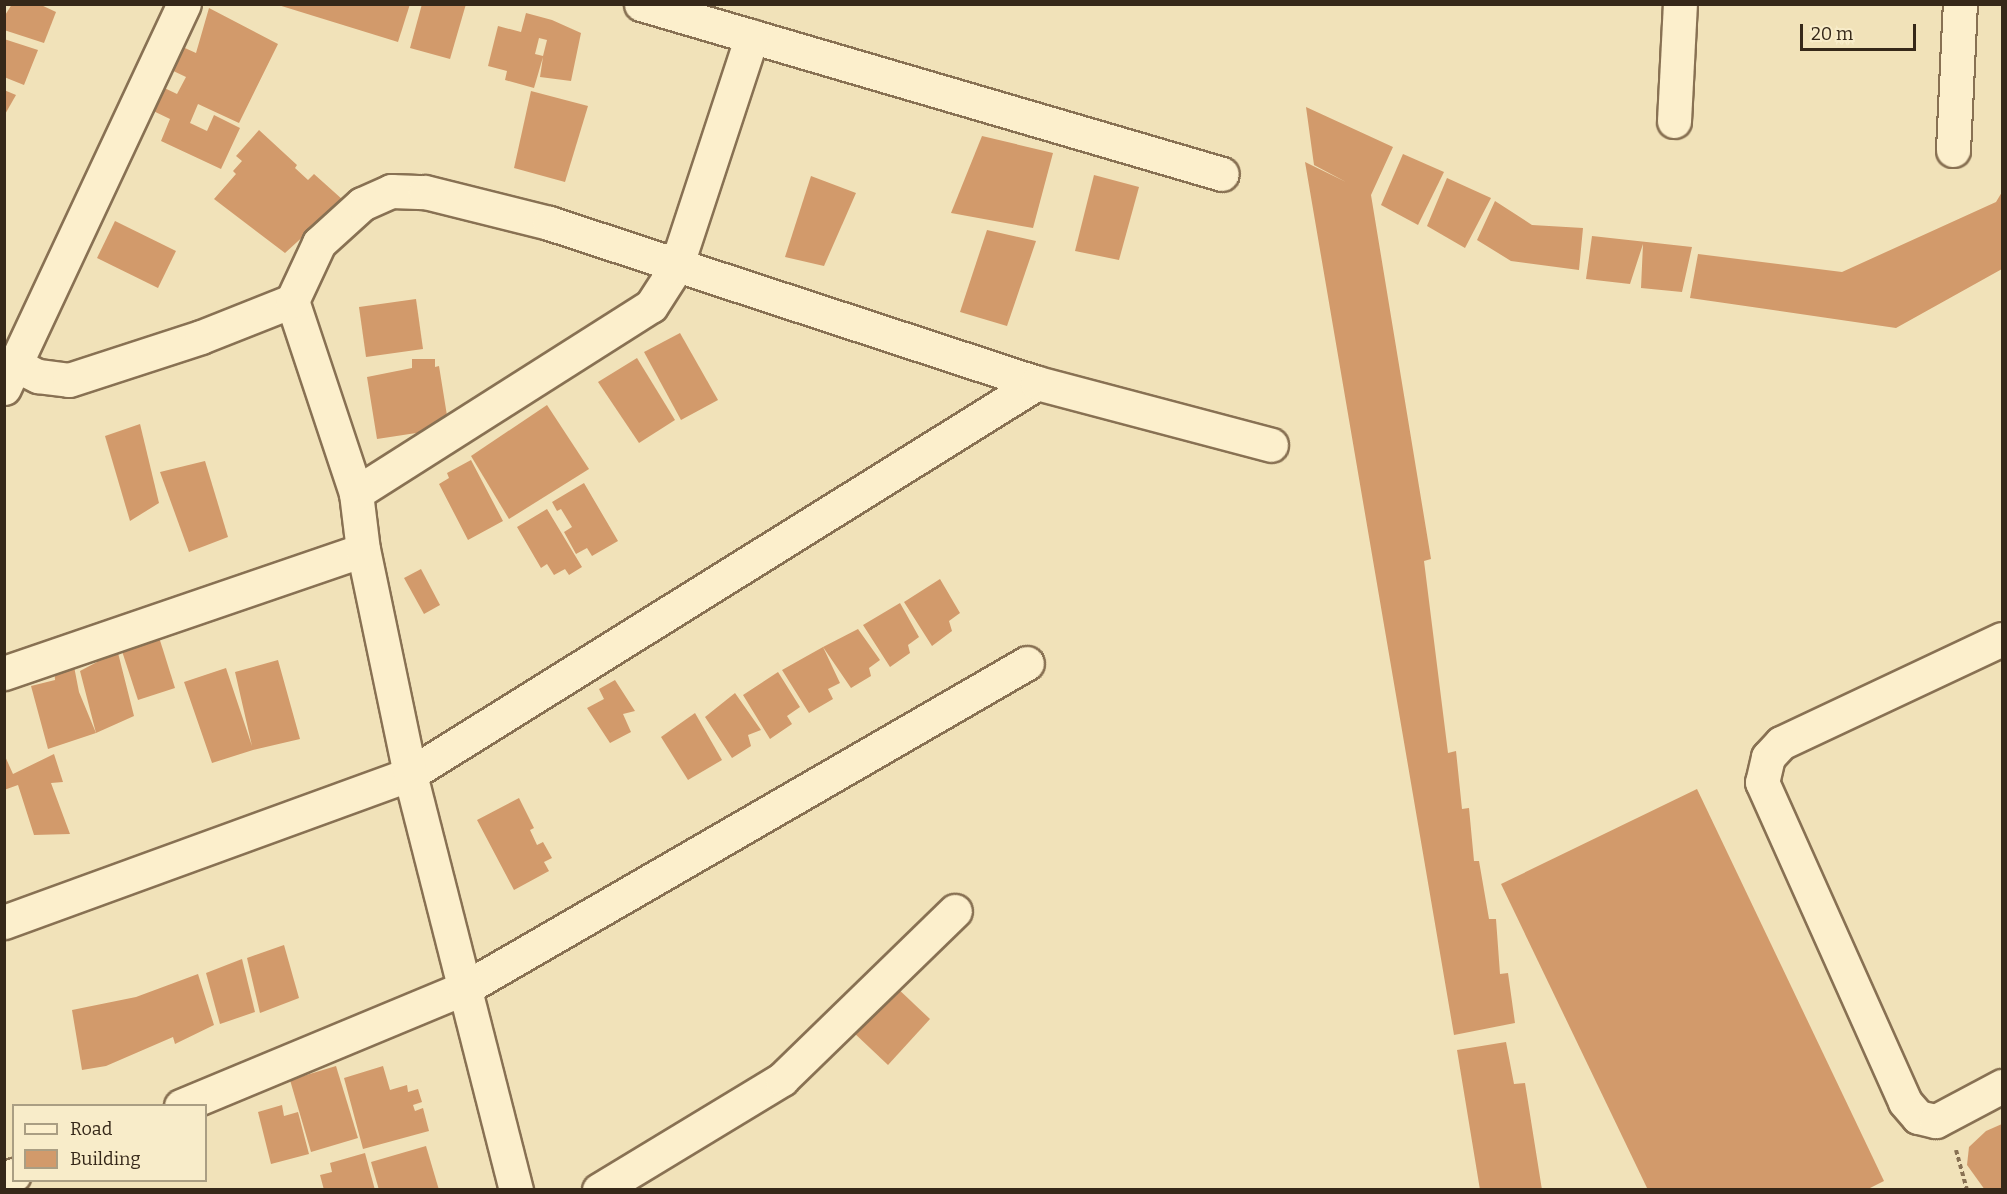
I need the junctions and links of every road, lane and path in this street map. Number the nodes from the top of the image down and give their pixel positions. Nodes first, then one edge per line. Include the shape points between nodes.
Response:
1 (184, 4) edge
2 (641, 4) edge
3 (1680, 4) edge
4 (1960, 4) edge
5 (752, 36) junction
6 (1674, 121) dead end
7 (1953, 150) dead end
8 (1221, 174) dead end
9 (676, 267) junction
10 (292, 302) junction
11 (10, 376) edge
12 (1037, 383) junction
13 (1271, 445) dead end
14 (356, 493) junction
15 (363, 550) junction
16 (2002, 639) edge
17 (1027, 663) dead end
18 (4, 673) edge
19 (410, 774) junction
20 (955, 911) dead end
21 (4, 922) edge
22 (465, 988) junction
23 (2002, 1086) edge
24 (186, 1104) edge
25 (516, 1190) edge
26 (599, 1190) edge

1 - 11 street
2 - 5 street
3 - 6 street
4 - 7 street
5 - 8 street
5 - 9 street
9 - 10 street via 549,224 425,192 391,190 362,204 319,243
9 - 12 street
9 - 14 street via 651,306
10 - 11 street via 69,380
10 - 14 street
12 - 13 street
12 - 19 street
14 - 15 street
15 - 18 street
15 - 19 street
16 - 23 street via 1781,743 1768,757 1762,782 1905,1102 1918,1117 1936,1120
17 - 22 street
19 - 21 street
19 - 22 street
20 - 26 street via 782,1079
22 - 24 street
22 - 25 street

